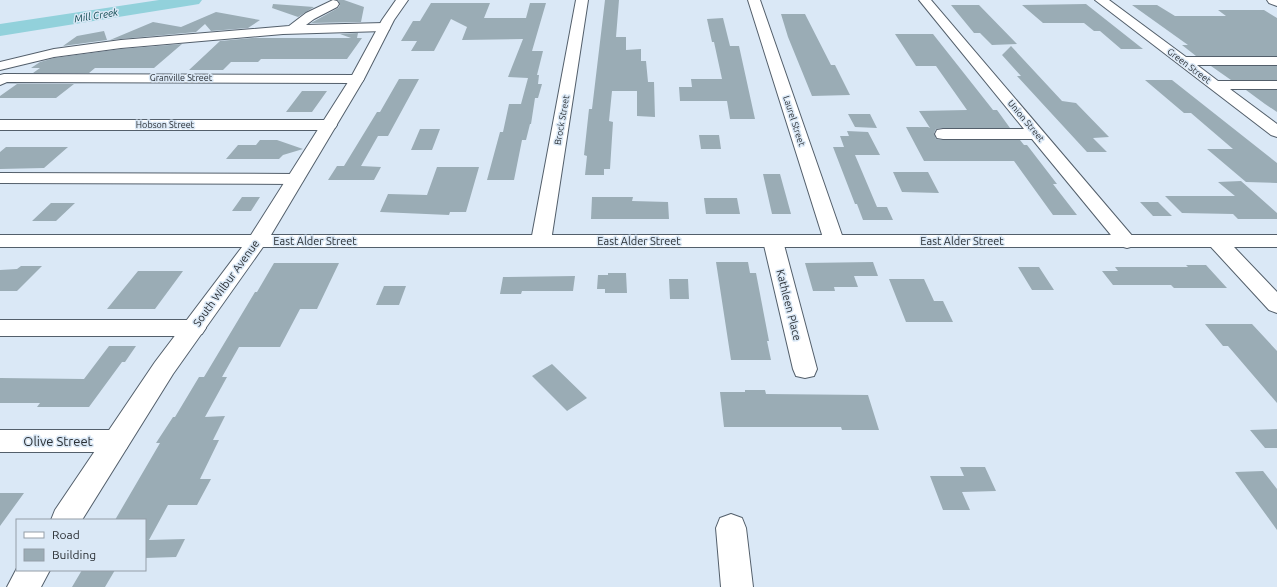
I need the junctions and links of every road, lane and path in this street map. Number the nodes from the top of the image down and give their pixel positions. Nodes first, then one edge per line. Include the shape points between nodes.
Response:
1 (402, 0) edge
2 (582, 0) edge
3 (754, 0) edge
4 (925, 0) edge
5 (1101, 0) edge
6 (1273, 0) edge
7 (1277, 2) edge
8 (333, 4) dead end
9 (384, 28) junction
10 (292, 30) junction
11 (1182, 61) junction
12 (1277, 61) edge
13 (1, 75) edge
14 (357, 79) junction
15 (1214, 85) junction
16 (1277, 85) edge
17 (0, 125) edge
18 (329, 125) junction
19 (1277, 132) edge
20 (943, 134) dead end
21 (1037, 134) junction
22 (0, 178) edge
23 (295, 179) junction
24 (0, 241) edge
25 (257, 241) junction
26 (541, 241) junction
27 (773, 241) junction
28 (834, 241) junction
29 (1216, 241) junction
30 (1127, 242) junction
31 (1277, 242) edge
32 (1277, 304) edge
33 (0, 328) edge
34 (194, 328) junction
35 (805, 369) dead end
36 (0, 441) edge
37 (116, 441) junction
38 (67, 519) edge
39 (731, 528) dead end
40 (33, 571) edge
41 (23, 587) edge
42 (737, 587) edge

1 - 9 street, South Wilbur Avenue
2 - 26 street, Brock Street
3 - 28 street, Laurel Street
4 - 21 street, Union Street
5 - 11 street, Green Street
6 - 7 street
8 - 10 street via 310,16
9 - 10 street
9 - 14 street, South Wilbur Avenue
10 - 13 street via 84,48 28,58
11 - 12 street
11 - 15 street, Green Street
13 - 14 street, Granville Street
14 - 18 street, South Wilbur Avenue
15 - 16 street
15 - 19 street, Green Street
17 - 18 street, Hobson Street
18 - 23 street, South Wilbur Avenue
20 - 21 street
21 - 30 street, Union Street
22 - 23 street
23 - 25 street, South Wilbur Avenue
24 - 25 street, East Alder Street
25 - 26 street, East Alder Street
25 - 34 street, South Wilbur Avenue
26 - 27 street, East Alder Street
27 - 28 street, East Alder Street
27 - 35 street, Kathleen Place
28 - 30 street, East Alder Street
29 - 30 street, East Alder Street
29 - 31 street, East Alder Street
29 - 32 street
33 - 34 street
34 - 37 street, South Wilbur Avenue
36 - 37 street, Olive Street
37 - 38 street, South Wilbur Avenue
39 - 42 street
40 - 41 street

